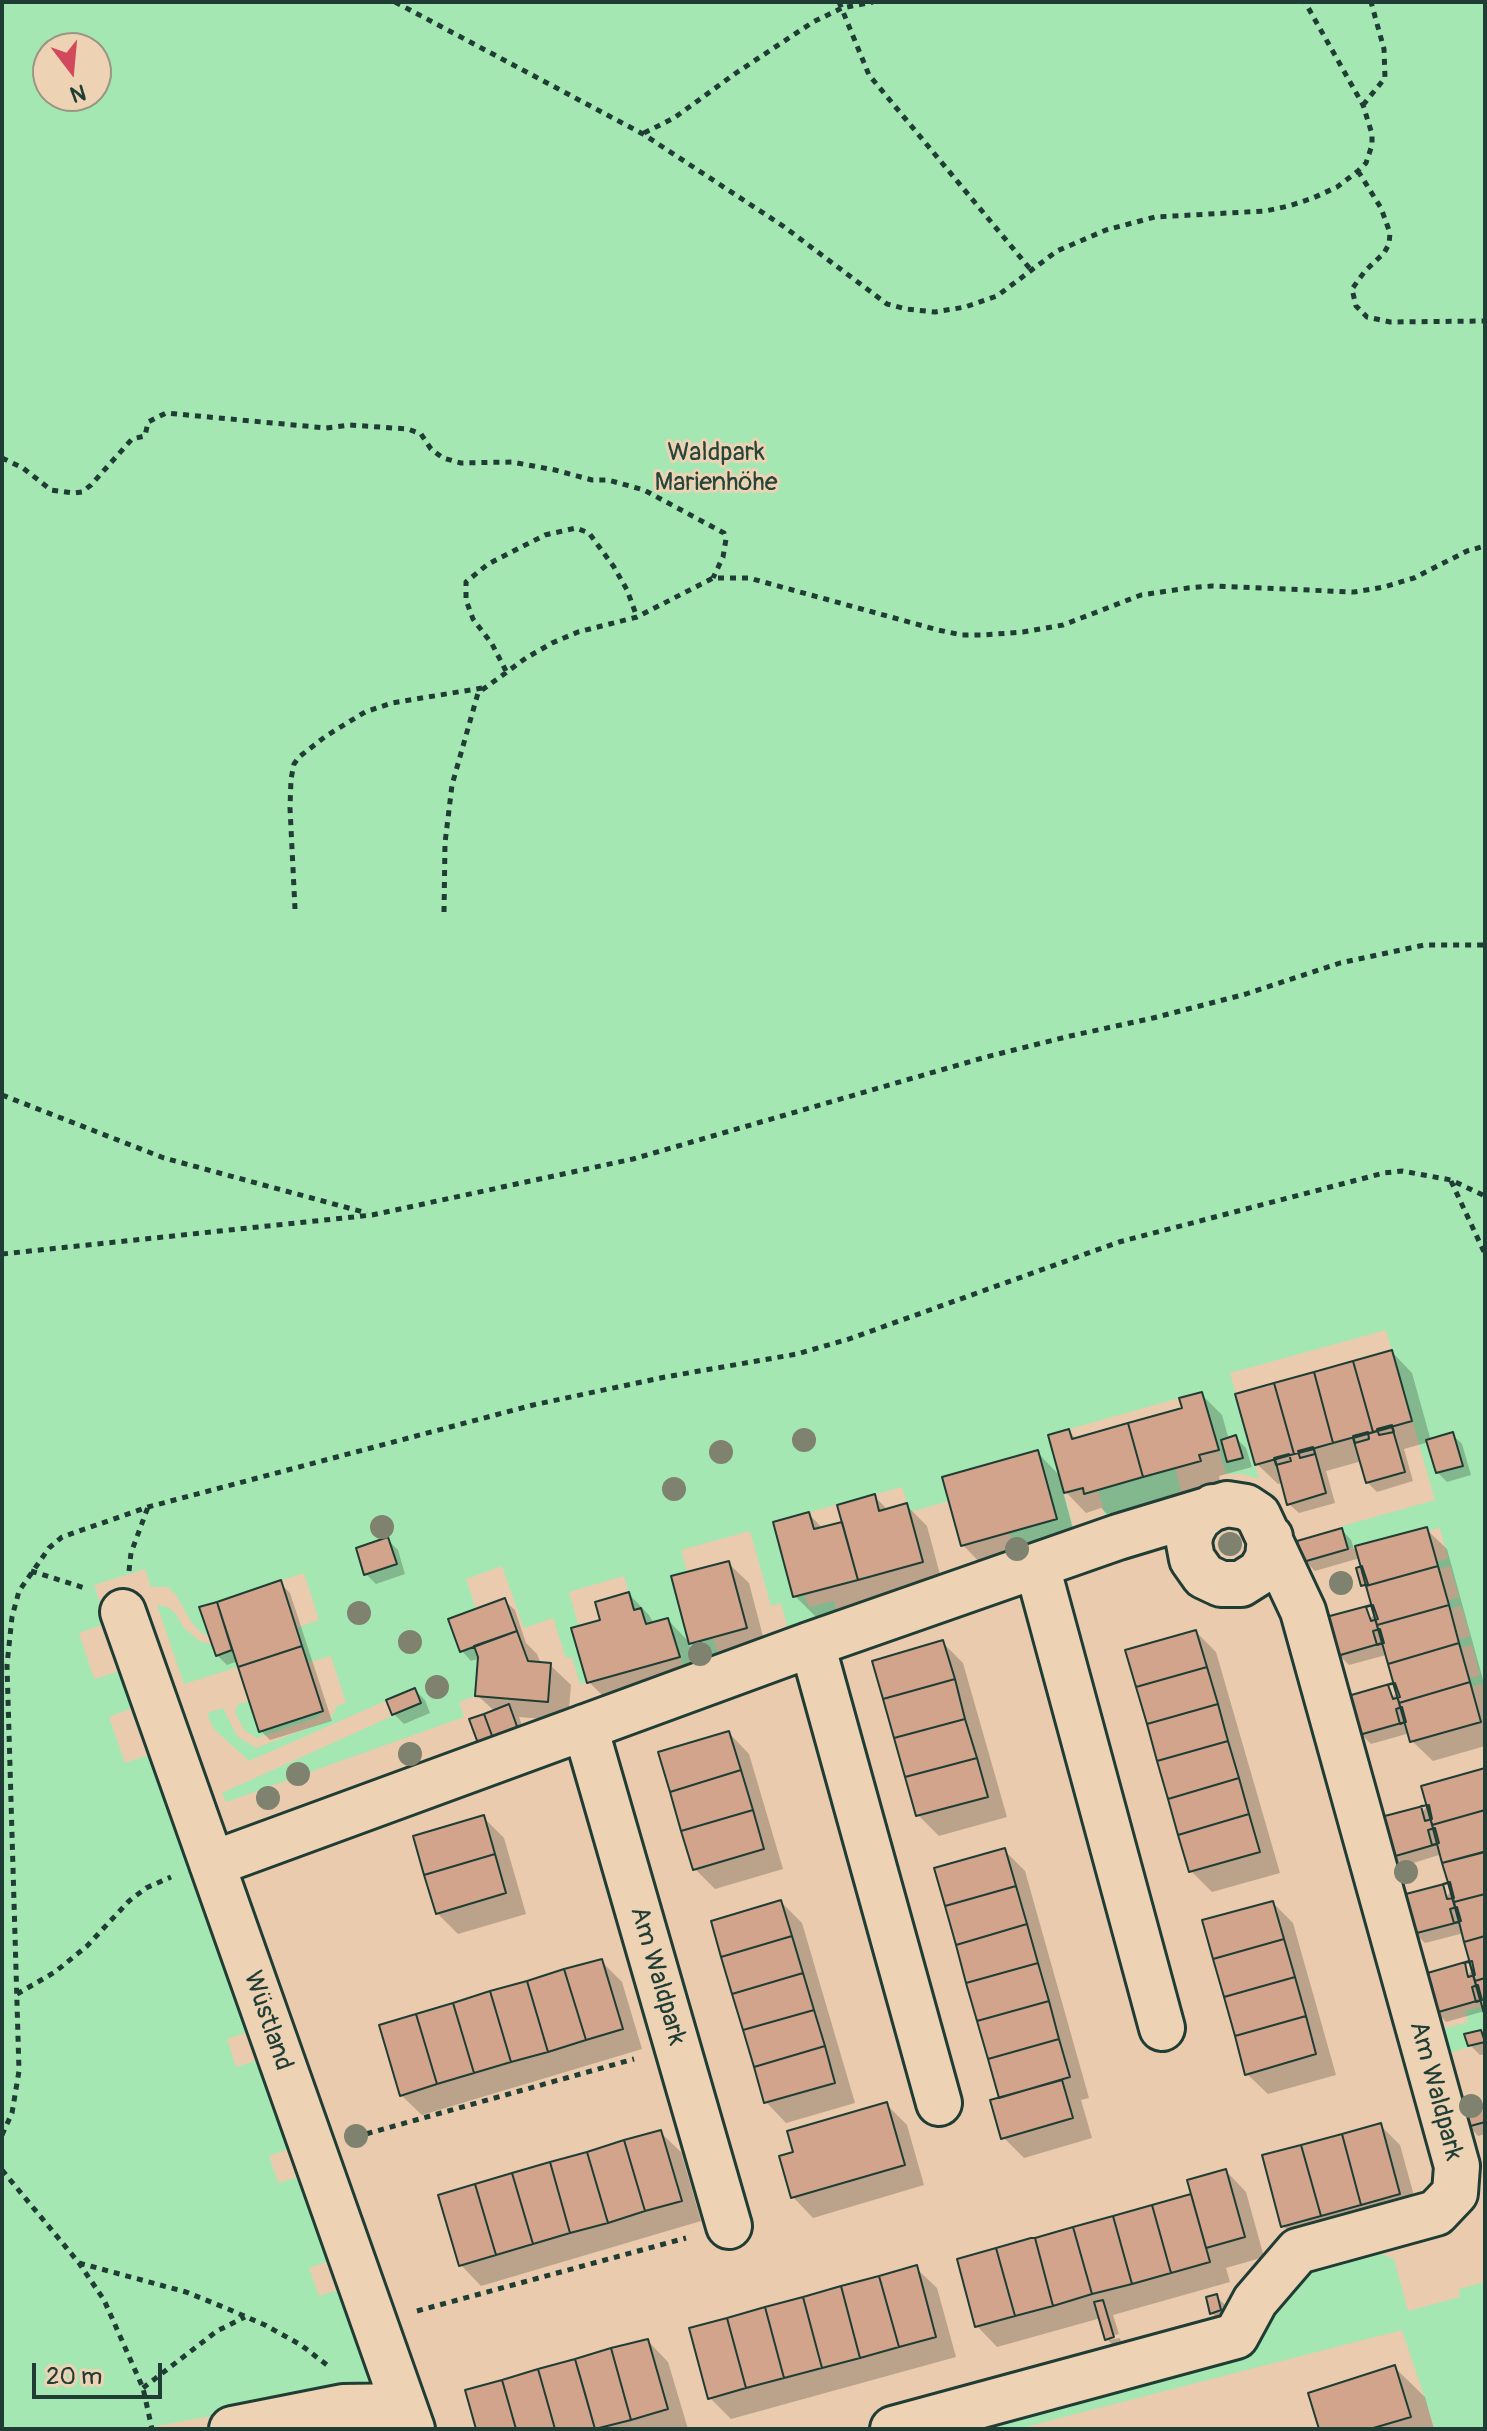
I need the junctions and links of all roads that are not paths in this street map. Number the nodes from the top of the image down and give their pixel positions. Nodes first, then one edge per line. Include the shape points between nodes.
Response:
1 (1213, 1507) junction
2 (1118, 1537) junction
3 (1265, 1554) junction
4 (1192, 1559) junction
5 (1037, 1566) junction
6 (123, 1612) road end
7 (812, 1644) junction
8 (585, 1727) junction
9 (212, 1864) junction
10 (1162, 2028) dead end
11 (939, 2103) dead end
12 (729, 2226) road end
13 (408, 2417) edge
14 (232, 2429) edge
15 (893, 2429) edge

1 - 2 street, Am Waldpark
1 - 3 street, Am Waldpark via 1246,1507 1258,1515
1 - 4 street via 1191,1532
2 - 4 street
2 - 5 street, Am Waldpark
3 - 4 street via 1241,1584 1221,1584 1204,1576
3 - 15 street, Am Waldpark via 1303,1611 1457,2166 1455,2193 1436,2213 1298,2251 1255,2301 1236,2336
5 - 7 street, Am Waldpark
5 - 10 street
6 - 9 street, Wüstland
7 - 8 street, Am Waldpark
7 - 11 street
8 - 9 street, Am Waldpark
8 - 12 street, Am Waldpark
9 - 13 street, Wüstland
13 - 14 street via 343,2407

